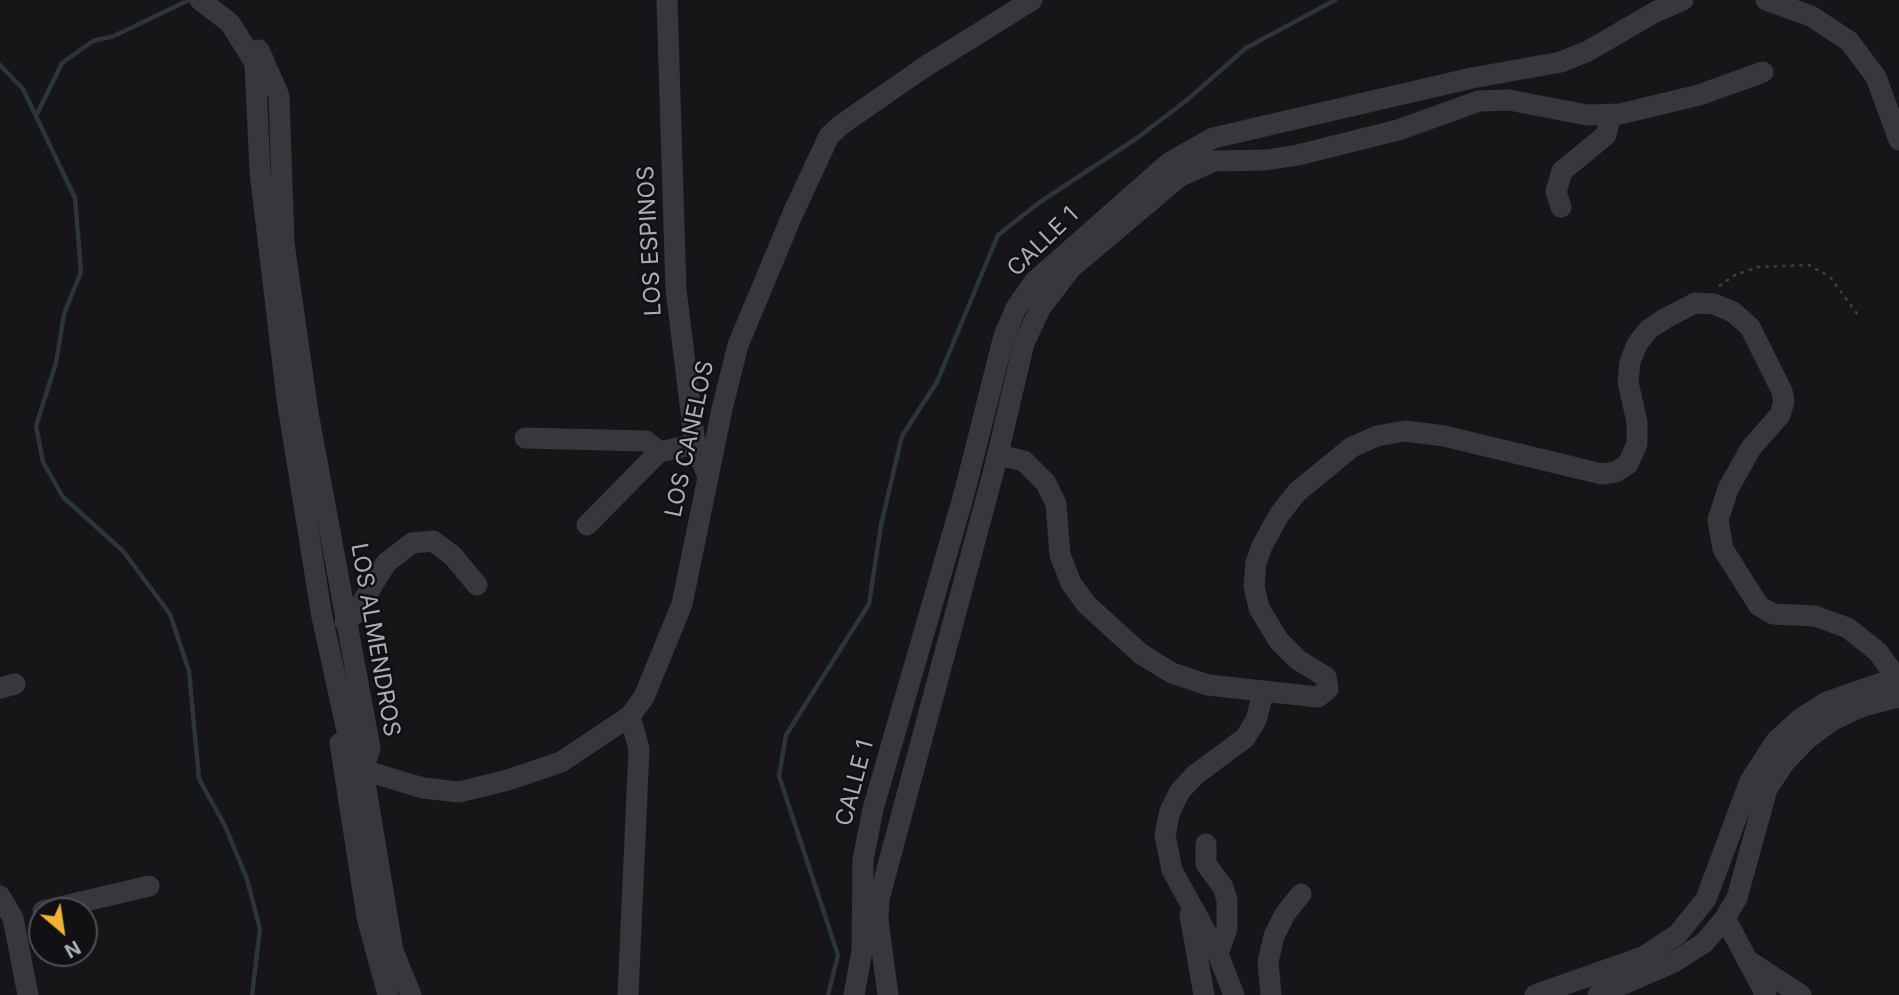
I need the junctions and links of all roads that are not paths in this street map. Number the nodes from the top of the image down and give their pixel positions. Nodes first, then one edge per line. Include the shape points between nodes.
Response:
1 (200, 0) edge
2 (224, 0) edge
3 (667, 0) edge
4 (1032, 0) edge
5 (1684, 0) edge
6 (1766, 0) edge
7 (252, 48) junction
8 (1763, 72) dead end
9 (1616, 114) junction
10 (1899, 140) edge
11 (1560, 206) dead end
12 (525, 438) dead end
13 (695, 444) junction
14 (659, 452) junction
15 (998, 455) junction
16 (708, 477) junction
17 (316, 519) junction
18 (587, 525) dead end
19 (477, 585) dead end
20 (345, 622) junction
21 (321, 683) dead end
22 (1898, 684) edge
23 (1263, 693) junction
24 (630, 716) junction
25 (363, 771) junction
26 (1206, 844) dead end
27 (149, 886) dead end
28 (1301, 894) dead end
29 (0, 896) edge
30 (98, 898) edge
31 (1189, 906) junction
32 (28, 914) edge
33 (13, 918) junction
34 (1725, 918) junction
35 (1218, 954) junction
36 (1748, 960) junction
37 (27, 995) edge
38 (388, 995) edge
39 (411, 995) edge
40 (628, 995) edge
41 (854, 995) edge
42 (888, 995) edge
43 (1204, 995) edge
44 (1234, 995) edge
45 (1271, 995) edge
46 (1535, 995) edge
47 (1598, 995) edge
48 (1766, 995) edge
49 (1801, 995) edge

1 - 7 street, LOS ALMENDROS
2 - 7 street, LOS ALMENDROS
3 - 13 street, LOS ESPINOS via 676,290
4 - 16 street, LOS CANELOS via 913,75 829,136 738,345
5 - 41 street, CALLE 1 via 1561,62 1213,138 1169,163 1034,282 1004,336 964,494 873,809 863,860 862,951
6 - 10 street via 1825,23 1859,52 1882,90
7 - 17 street, LOS ALMENDROS via 260,172 287,399
8 - 9 street via 1699,95
9 - 11 street via 1606,135 1562,172 1556,192
9 - 15 street via 1570,114 1509,100 1479,101 1407,127 1298,155 1214,160 1190,170 1083,257 1050,293 1024,344
12 - 14 street via 646,440
13 - 14 street
13 - 16 street, LOS ESPINOS
14 - 18 street
15 - 23 street via 1024,461 1046,483 1056,504 1064,569 1094,612 1141,654 1172,673 1208,685
15 - 42 street via 879,899
16 - 24 street, LOS CANELOS via 682,604 644,697
17 - 20 street, LOS ALMENDROS
17 - 25 street, LOS ALMENDROS via 322,617 351,750
19 - 20 street via 453,556 433,541 412,543 386,563 355,614
20 - 25 street, LOS ALMENDROS via 370,748
21 - 38 street via 334,713 367,918
22 - 23 street via 1878,652 1848,628 1827,619 1766,611 1753,599 1723,549 1718,520 1728,489 1747,454 1780,415 1783,397 1750,327 1733,312 1695,303 1657,323 1637,344 1628,382 1637,444 1628,464 1616,472 1602,474 1405,431 1364,440 1322,469 1289,500 1269,530 1256,563 1254,586 1271,630 1298,660 1326,677 1328,689 1318,697
22 - 34 street via 1833,720 1785,762 1767,789 1737,898
22 - 46 street via 1827,702 1776,741 1750,781 1706,899 1678,934 1643,957
23 - 31 street via 1256,720 1245,738 1187,783 1170,811 1165,835 1168,858
24 - 25 street, LOS CANELOS via 561,762 459,792 423,788
24 - 40 street via 639,748
25 - 39 street via 393,951
26 - 35 street via 1206,864 1227,901 1226,936
27 - 30 street
28 - 45 street via 1285,914 1270,949
29 - 33 street
31 - 35 street
31 - 43 street
32 - 33 street
33 - 37 street
34 - 36 street
34 - 47 street via 1685,957
35 - 44 street
36 - 48 street
36 - 49 street

